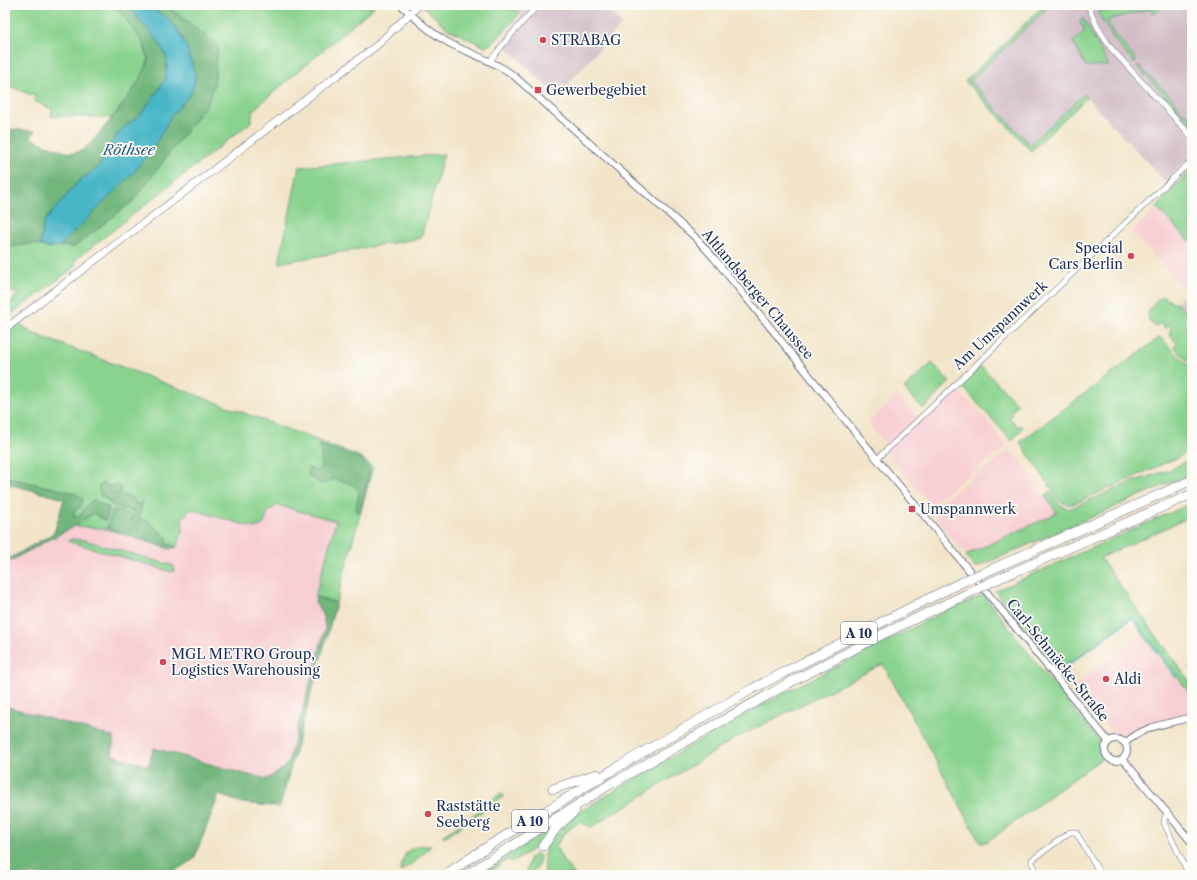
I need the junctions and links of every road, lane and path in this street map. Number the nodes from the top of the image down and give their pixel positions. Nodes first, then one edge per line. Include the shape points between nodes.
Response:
1 (401, 5) edge
2 (419, 5) edge
3 (538, 5) edge
4 (1088, 5) edge
5 (410, 13) junction
6 (490, 61) junction
7 (1192, 138) edge
8 (1192, 160) edge
9 (5, 329) edge
10 (877, 459) junction
11 (1192, 480) edge
12 (1192, 494) edge
13 (988, 593) joint
14 (1192, 717) edge
15 (1109, 742) junction
16 (1125, 743) junction
17 (1123, 759) junction
18 (616, 768) junction
19 (553, 789) dead end
20 (594, 794) junction
21 (1168, 814) junction
22 (1192, 843) edge
23 (543, 846) dead end
24 (445, 875) edge
25 (466, 875) edge
26 (1039, 875) edge
27 (1101, 875) edge
28 (1189, 875) edge

1 - 5 street, Altlandsberger Chaussee
2 - 5 main road
3 - 6 street
4 - 7 street via 1110,47
5 - 6 street, Altlandsberger Chaussee via 453,45
5 - 9 main road via 376,46
6 - 10 street, Altlandsberger Chaussee via 504,68 524,84 695,237
8 - 10 street, Am Umspannwerk
10 - 13 street, Altlandsberger Chaussee
11 - 18 highway, A 10, bridge via 968,579 752,689
12 - 20 highway, A 10, bridge via 991,582 881,636 789,683
13 - 15 street, Carl-Schmäcke-Straße
14 - 16 street via 1153,726
15 - 16 street via 1118,739
15 - 17 street via 1105,749 1108,758 1117,761
16 - 17 street via 1127,752
17 - 21 street
18 - 19 highway
18 - 24 highway, A 10
20 - 23 highway via 561,823
20 - 25 highway, A 10
21 - 22 street
21 - 28 street via 1164,823
26 - 27 street via 1032,860 1073,831

